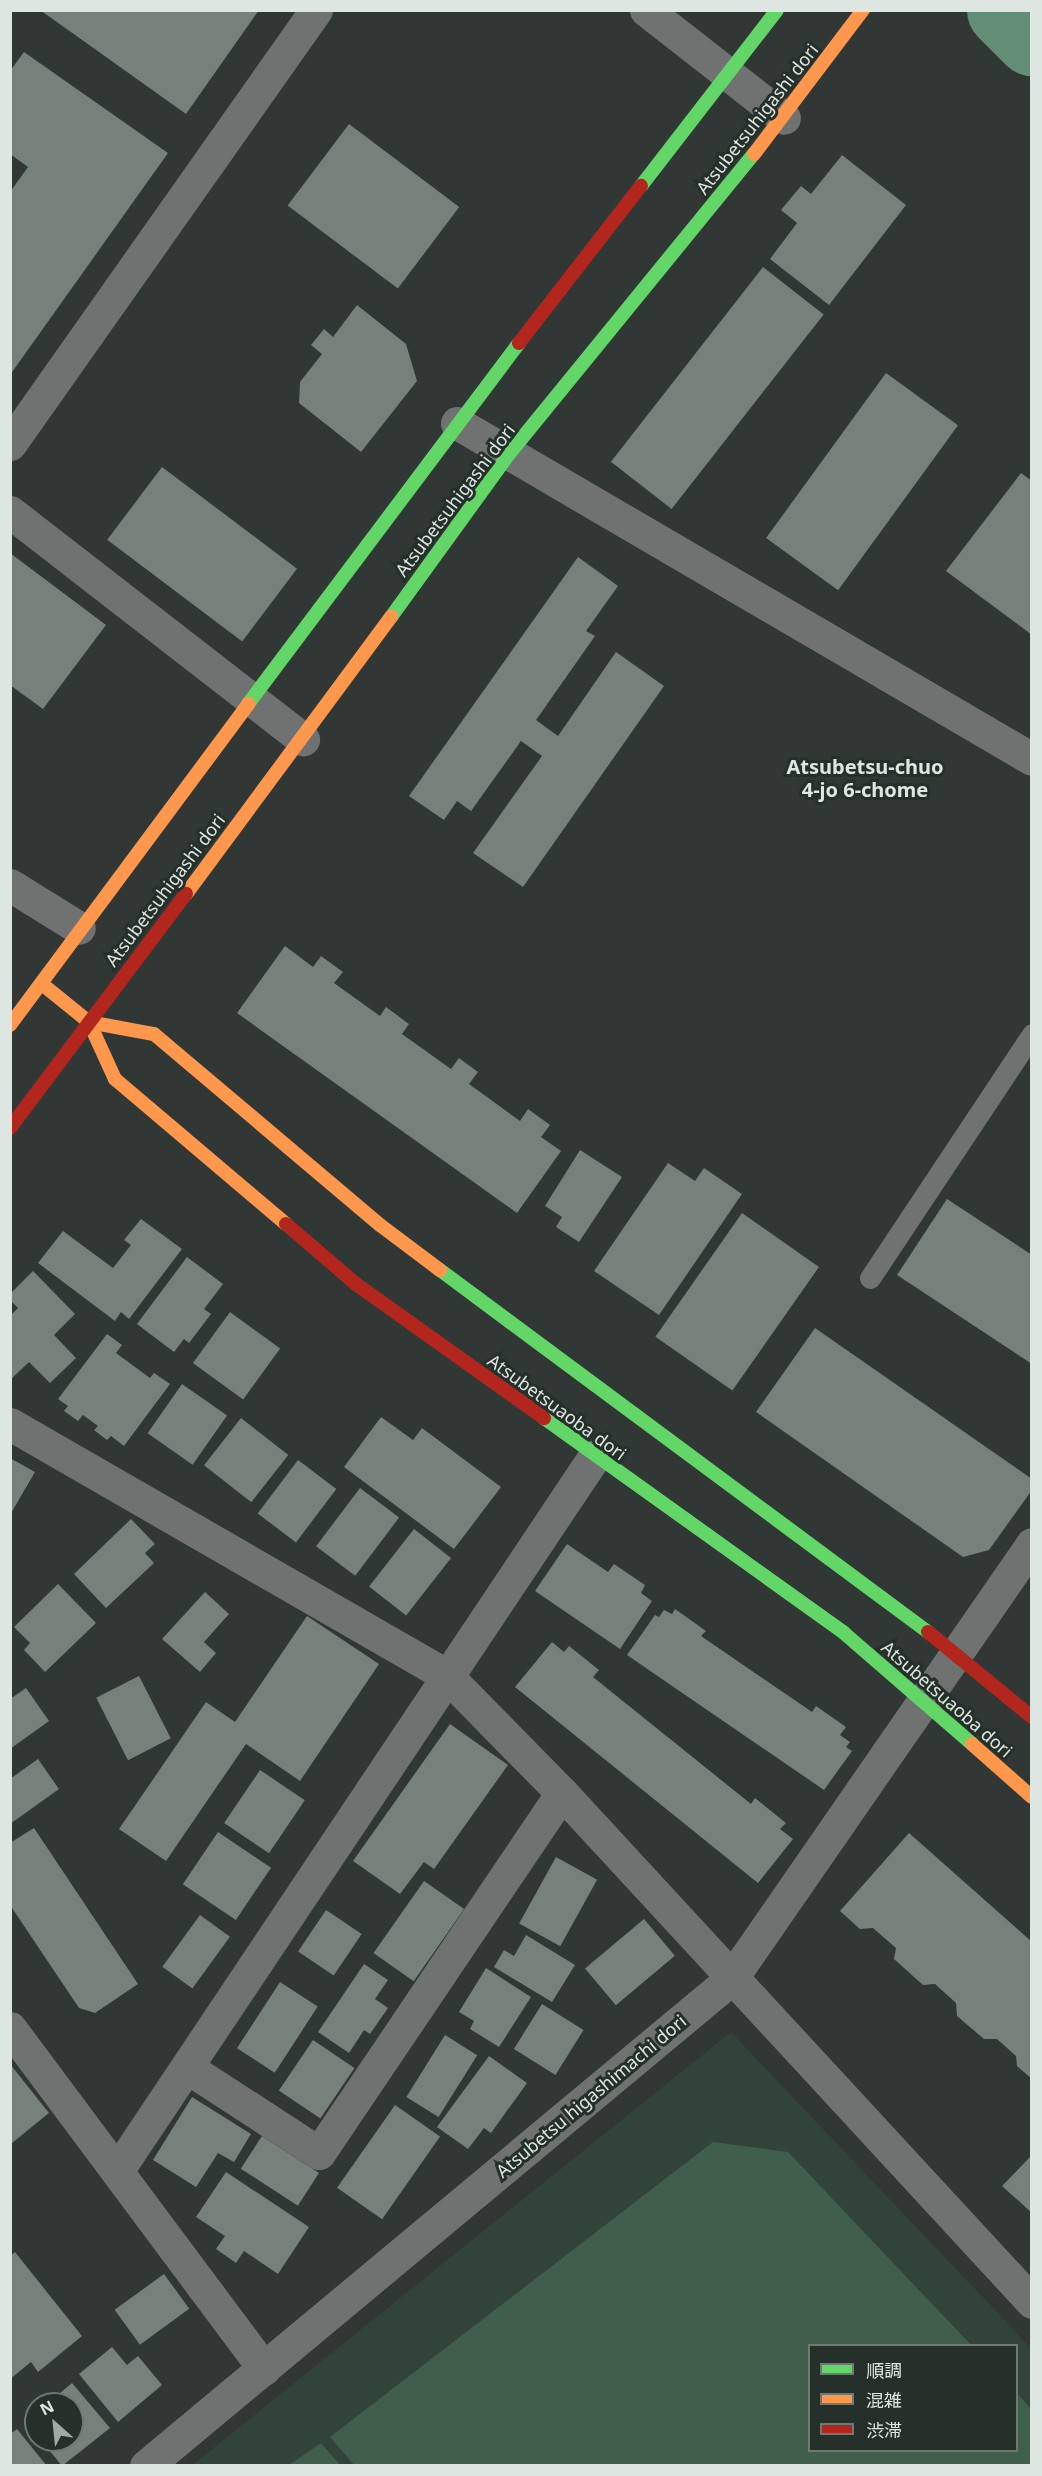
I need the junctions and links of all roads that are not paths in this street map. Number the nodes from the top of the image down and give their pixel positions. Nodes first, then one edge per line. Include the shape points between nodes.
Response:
1 (316, 10) edge
2 (646, 10) edge
3 (777, 10) edge
4 (863, 10) edge
5 (728, 73) junction
6 (784, 118) junction
7 (457, 423) junction
8 (10, 444) edge
9 (509, 454) junction
10 (10, 512) edge
11 (250, 698) junction
12 (303, 738) junction
13 (1032, 759) edge
14 (10, 885) edge
15 (79, 928) junction
16 (42, 984) junction
17 (89, 1022) junction
18 (10, 1025) edge
19 (1032, 1034) edge
20 (10, 1128) edge
21 (870, 1278) dead end
22 (10, 1424) edge
23 (594, 1457) junction
24 (1032, 1544) edge
25 (958, 1653) junction
26 (446, 1675) junction
27 (925, 1701) junction
28 (1032, 1717) edge
29 (562, 1792) junction
30 (1032, 1797) edge
31 (731, 1979) junction
32 (10, 2028) edge
33 (188, 2068) junction
34 (117, 2171) junction
35 (1032, 2302) edge
36 (264, 2369) junction
37 (146, 2466) edge

1 - 8 street
2 - 5 street
3 - 5 street
4 - 6 street, Atsubetsuhigashi dori
5 - 6 street
5 - 7 street
6 - 9 street, Atsubetsuhigashi dori
7 - 9 street
7 - 11 street
9 - 12 street, Atsubetsuhigashi dori
9 - 13 street
10 - 11 street
11 - 12 street
11 - 15 street
12 - 17 street, Atsubetsuhigashi dori
14 - 15 street
15 - 16 street
16 - 17 street, Atsubetsuaoba dori
16 - 18 street
17 - 20 street
17 - 23 street, Atsubetsuaoba dori via 115,1079 356,1284
17 - 25 street, Atsubetsuaoba dori via 154,1034 380,1226
19 - 21 lane
22 - 26 street
23 - 26 street
23 - 27 street, Atsubetsuaoba dori via 844,1633
24 - 25 street, Atsubetsu higashimachi dori
25 - 27 street, Atsubetsu higashimachi dori
25 - 28 street, Atsubetsuaoba dori
26 - 29 street
26 - 33 street
27 - 30 street, Atsubetsuaoba dori
27 - 31 street, Atsubetsu higashimachi dori
29 - 31 street
29 - 33 street via 319,2153
31 - 35 street
31 - 36 street, Atsubetsu higashimachi dori
32 - 34 street
33 - 34 street
34 - 36 street
36 - 37 street, Atsubetsu higashimachi dori

